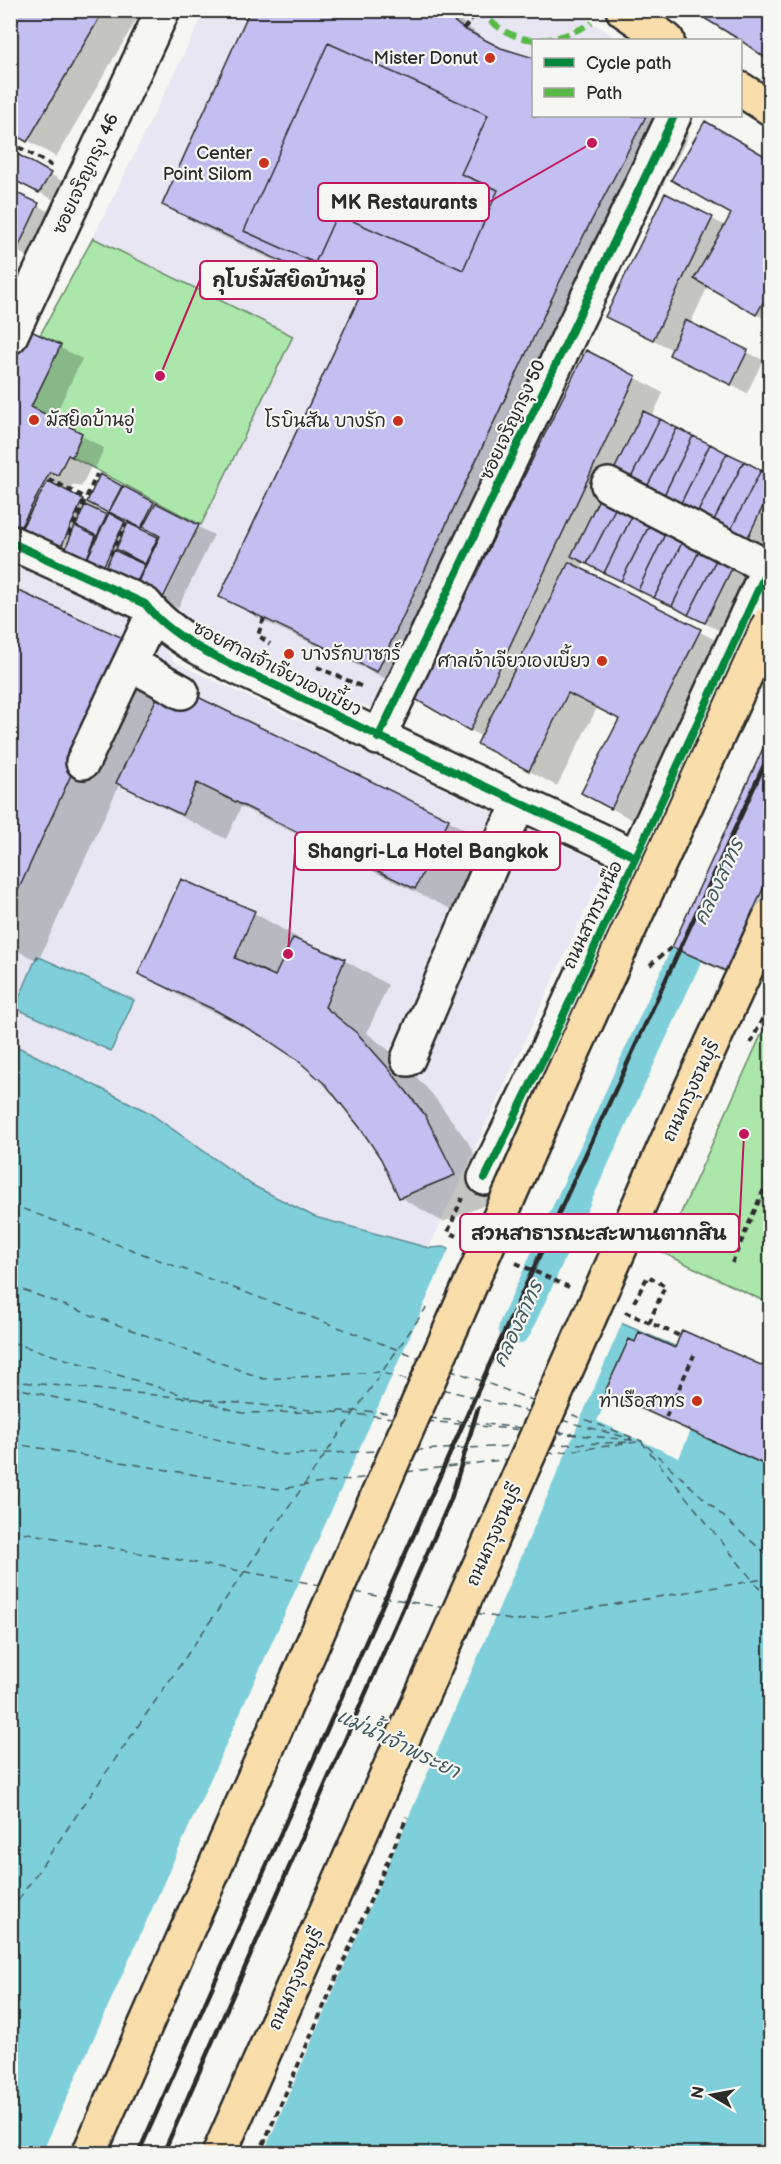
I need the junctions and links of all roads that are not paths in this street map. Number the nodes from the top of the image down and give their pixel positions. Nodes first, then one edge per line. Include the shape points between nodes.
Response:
1 (163, 10) edge
2 (623, 10) edge
3 (666, 39) edge
4 (742, 90) edge
5 (771, 108) edge
6 (674, 117) edge
7 (10, 337) edge
8 (608, 485) dead end
9 (10, 542) edge
10 (770, 566) edge
11 (153, 614) junction
12 (771, 622) edge
13 (128, 667) junction
14 (182, 692) dead end
15 (378, 738) junction
16 (83, 762) dead end
17 (514, 817) junction
18 (636, 857) junction
19 (771, 917) edge
20 (474, 1186) road end
21 (89, 2154) edge
22 (219, 2154) edge

1 - 7 street, ซอยเจริญกรุง 46
2 - 3 main road
4 - 5 main road
6 - 15 street, ซอยเจริญกรุง 50
8 - 10 street
9 - 11 street, ซอยศาลเจ้าเจียวเองเบี้ยว via 145,604
10 - 18 street, ถนนสาทรเหนือ
11 - 13 street
11 - 15 street, ซอยศาลเจ้าเจียวเองเบี้ยว via 189,642
12 - 21 main road, bridge via 560,1080
13 - 14 street via 144,671
13 - 16 street
15 - 17 street, ซอยศาลเจ้าเจียวเองเบี้ยว
17 - 17 street via 516,860 434,1052 408,1059
17 - 18 street, ซอยศาลเจ้าเจียวเองเบี้ยว
18 - 20 street, ถนนสาทรเหนือ via 548,1049
19 - 22 main road, ถนนกรุงธนบุรี, bridge via 674,1126

